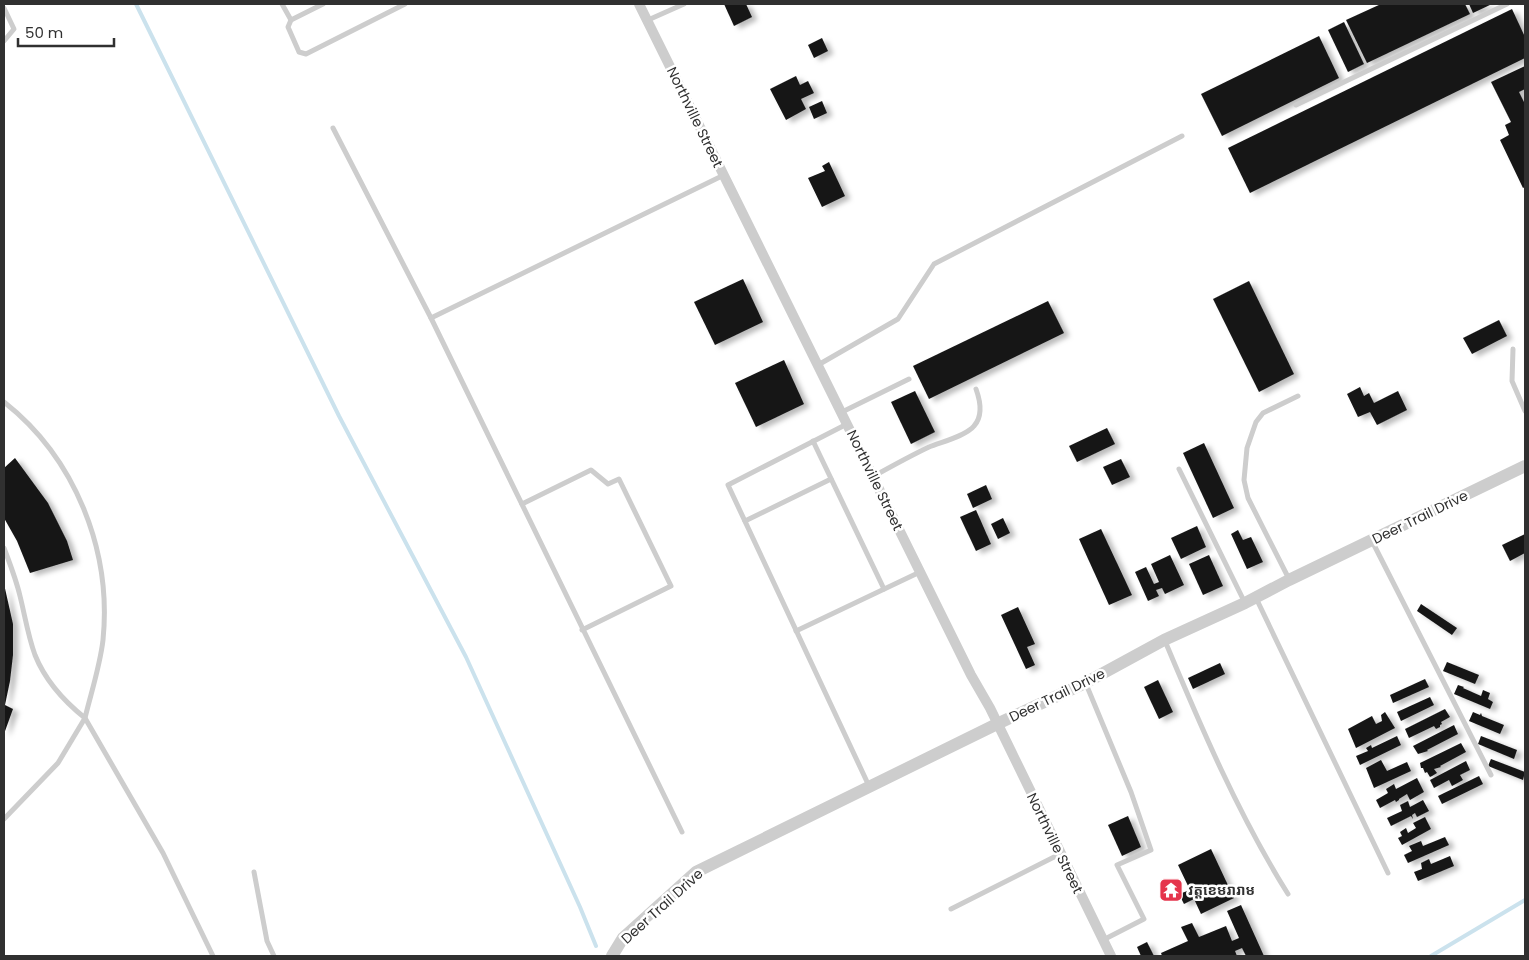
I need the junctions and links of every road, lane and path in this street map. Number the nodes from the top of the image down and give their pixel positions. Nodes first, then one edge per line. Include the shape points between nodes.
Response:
1 (282, 4) edge
2 (323, 4) edge
3 (405, 4) edge
4 (639, 4) edge
5 (684, 4) edge
6 (1507, 4) edge
7 (4, 8) edge
8 (291, 20) junction
9 (648, 20) junction
10 (4, 41) edge
11 (1296, 105) dead end
12 (333, 128) dead end
13 (1182, 136) dead end
14 (724, 175) junction
15 (431, 318) junction
16 (1514, 349) dead end
17 (818, 364) junction
18 (909, 379) dead end
19 (976, 389) dead end
20 (1298, 396) dead end
21 (4, 402) edge
22 (842, 412) junction
23 (1525, 412) edge
24 (848, 424) junction
25 (813, 442) junction
26 (1525, 466) edge
27 (1179, 469) dead end
28 (874, 476) junction
29 (831, 479) junction
30 (522, 504) junction
31 (745, 521) junction
32 (1372, 541) junction
33 (4, 548) edge
34 (921, 571) junction
35 (1289, 580) junction
36 (884, 589) junction
37 (1251, 601) junction
38 (582, 630) junction
39 (796, 631) junction
40 (1164, 640) junction
41 (1085, 683) junction
42 (85, 718) junction
43 (997, 724) junction
44 (1492, 775) dead end
45 (870, 787) junction
46 (4, 818) edge
47 (682, 832) dead end
48 (1060, 854) junction
49 (254, 872) dead end
50 (1388, 873) dead end
51 (1288, 894) dead end
52 (951, 909) dead end
53 (1103, 940) junction
54 (213, 956) edge
55 (274, 956) edge
56 (612, 956) edge
57 (1111, 956) edge

1 - 8 lane
2 - 8 lane
3 - 8 lane via 306,54 299,52 288,27
4 - 9 street, Northville Street
5 - 9 lane
6 - 11 lane
7 - 10 lane via 14,29
9 - 14 street, Northville Street
12 - 15 lane
13 - 17 lane via 934,264 898,319
14 - 15 lane
14 - 17 street, Northville Street
15 - 30 lane
16 - 23 lane via 1512,381
17 - 22 street, Northville Street
18 - 22 lane
19 - 28 lane via 980,413 975,425 967,432
20 - 35 lane via 1263,412 1256,422 1247,448 1244,480 1248,498
21 - 42 lane via 22,417 50,450 75,489 98,553 104,602 103,642
22 - 24 street, Northville Street
24 - 25 lane
24 - 28 street, Northville Street
25 - 29 lane
25 - 31 lane via 728,485
26 - 32 street, Deer Trail Drive
27 - 37 lane
28 - 34 street, Northville Street
29 - 31 lane
29 - 36 lane
30 - 38 lane
30 - 38 lane via 591,470 608,484 619,479 671,586
31 - 39 lane
32 - 35 street, Deer Trail Drive
32 - 44 lane
33 - 42 lane via 36,657 58,692
34 - 36 lane
34 - 43 street, Northville Street
35 - 37 street, Deer Trail Drive
36 - 39 lane
37 - 40 street, Deer Trail Drive
37 - 50 lane
38 - 47 lane
39 - 45 lane
40 - 41 street, Deer Trail Drive
40 - 51 lane via 1215,758
41 - 43 street, Deer Trail Drive
41 - 53 lane via 1131,792 1151,850 1117,865 1144,919
42 - 46 lane via 58,763
42 - 54 lane via 164,853
43 - 45 street, Deer Trail Drive
43 - 48 street, Northville Street
45 - 56 street, Deer Trail Drive via 696,872 623,938
48 - 52 lane
48 - 53 street, Northville Street
49 - 55 lane via 267,941
53 - 57 street, Northville Street

